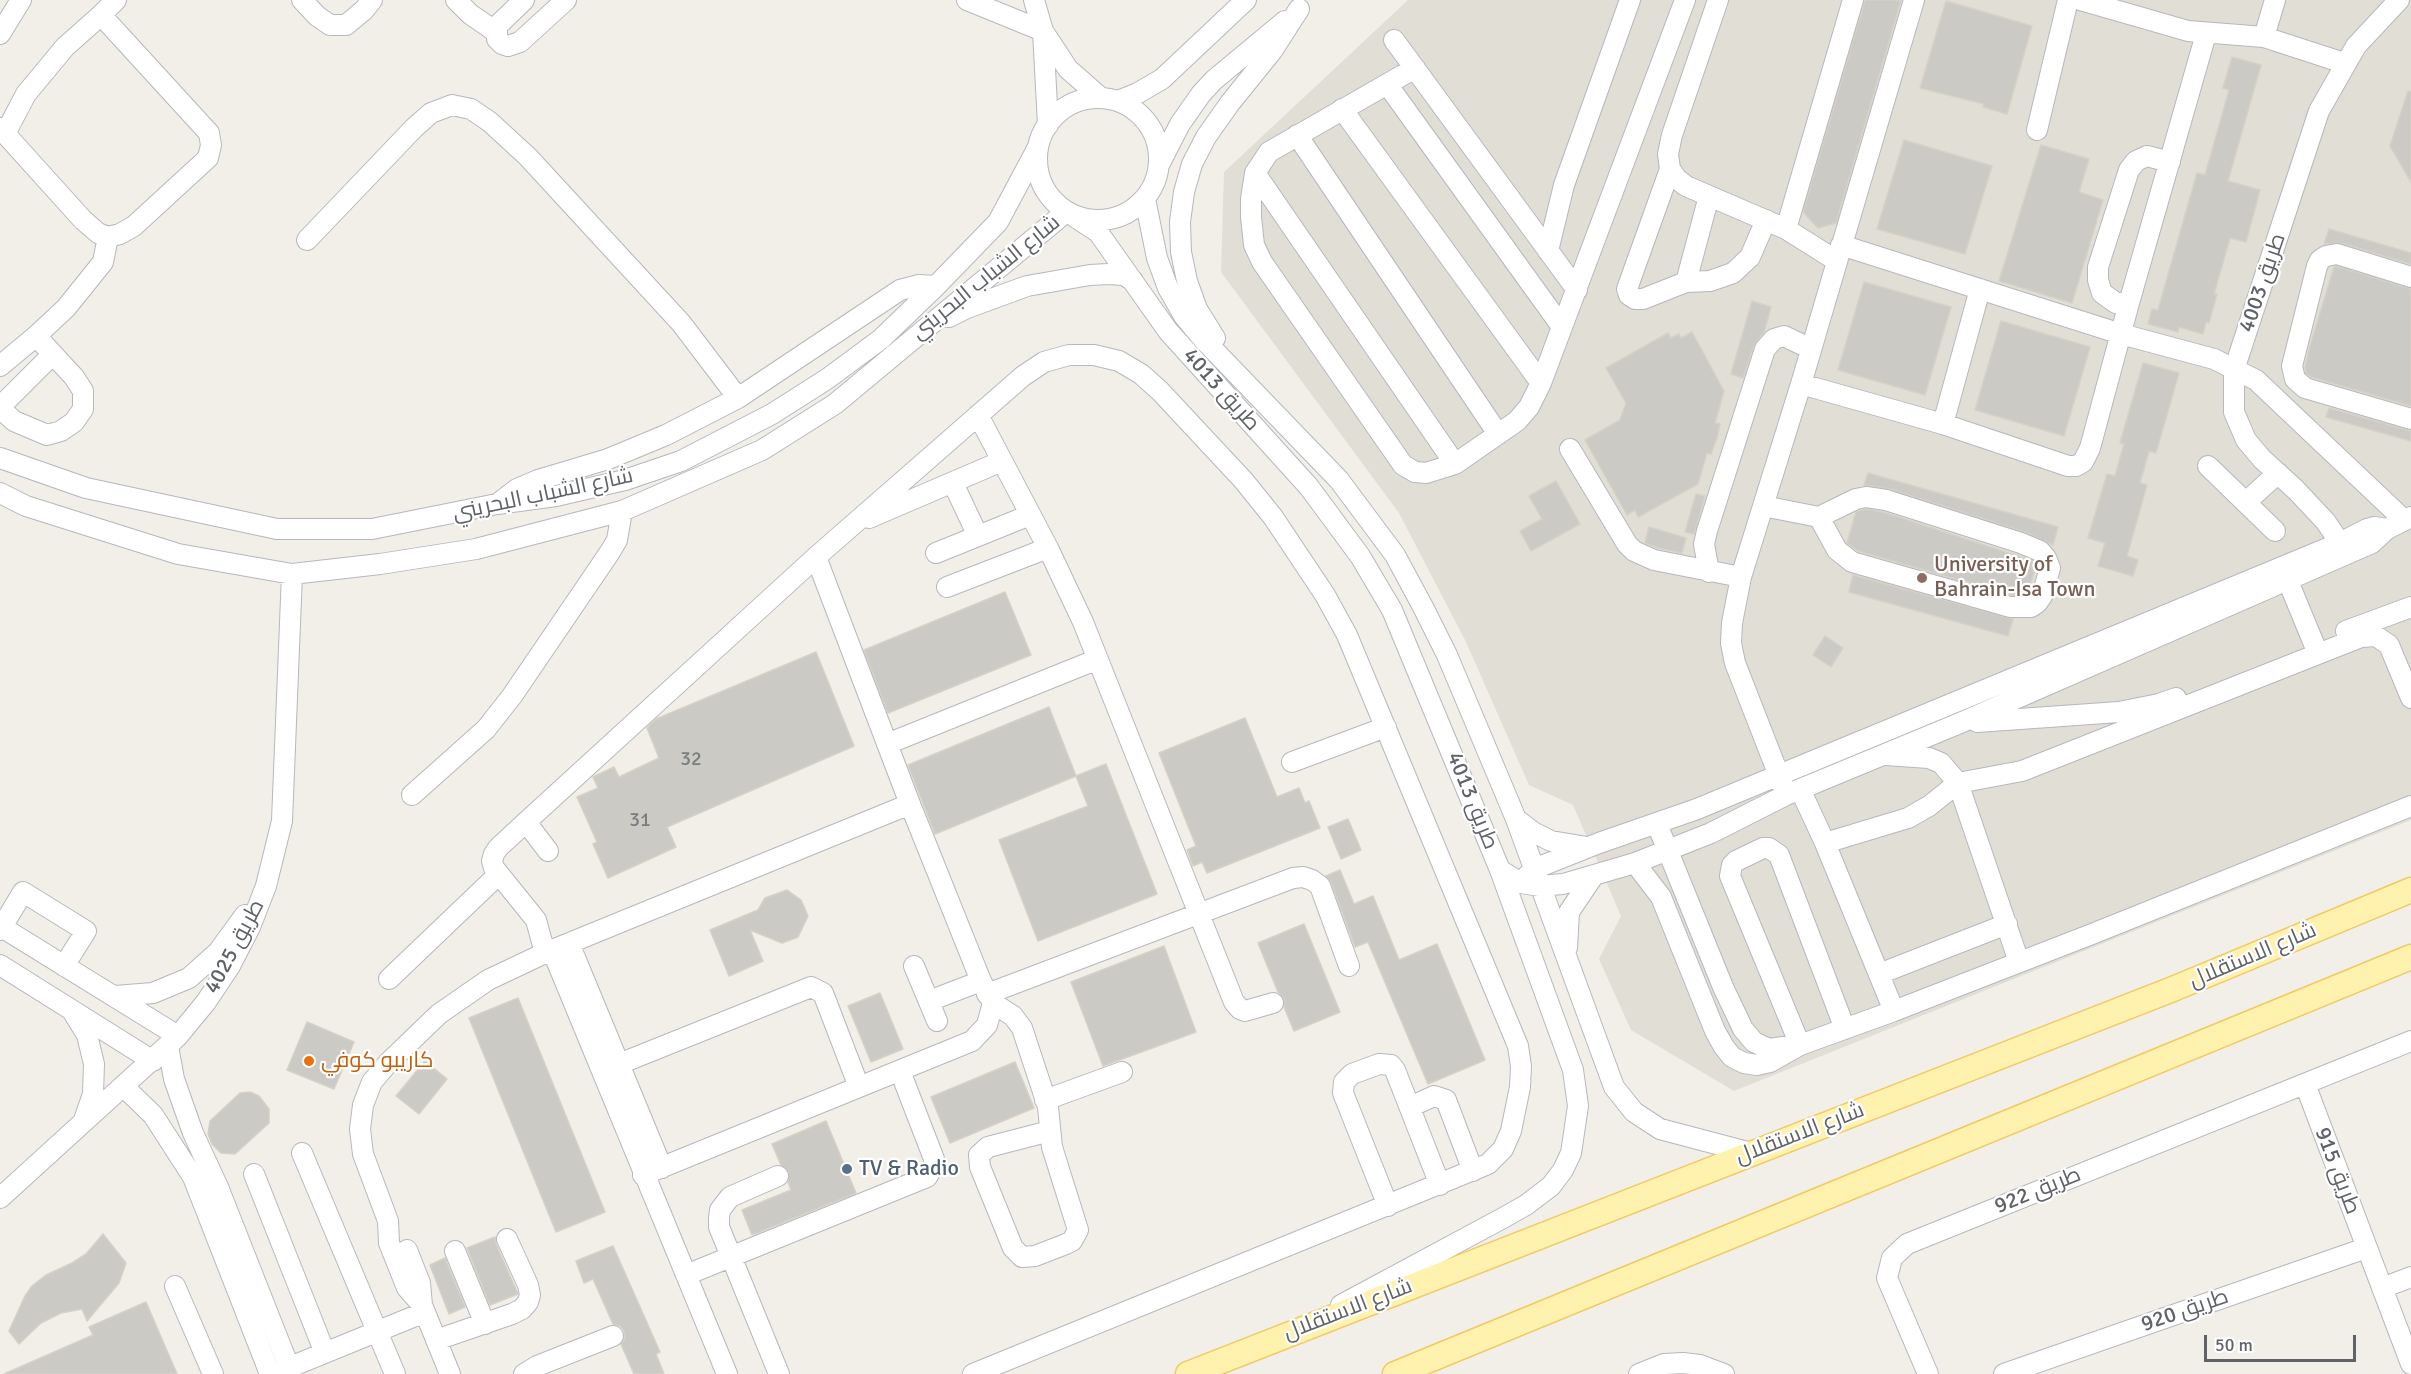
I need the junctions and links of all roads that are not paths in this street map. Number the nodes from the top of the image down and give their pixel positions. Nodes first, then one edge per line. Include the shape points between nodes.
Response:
1 (116, 0) edge
2 (302, 0) edge
3 (372, 0) edge
4 (456, 0) edge
5 (524, 0) edge
6 (566, 0) edge
7 (967, 0) edge
8 (1034, 0) edge
9 (1630, 0) edge
10 (1685, 0) edge
11 (1718, 0) edge
12 (1853, 0) edge
13 (1914, 0) edge
14 (2068, 0) edge
15 (2080, 0) edge
16 (2275, 0) edge
17 (2399, 0) edge
18 (1241, 3) edge
19 (1304, 4) edge
20 (12, 5) edge
21 (101, 15) junction
22 (1043, 31) junction
23 (496, 32) junction
24 (0, 34) edge
25 (2206, 34) junction
26 (2264, 37) junction
27 (1394, 40) dead end
28 (2344, 63) junction
29 (1415, 68) junction
30 (1387, 84) junction
31 (1109, 99) junction
32 (1342, 109) junction
33 (1048, 124) junction
34 (3, 130) edge
35 (2037, 130) dead end
36 (1297, 135) junction
37 (1038, 147) junction
38 (2170, 162) junction
39 (1160, 164) junction
40 (1670, 169) junction
41 (1255, 173) junction
42 (1709, 196) junction
43 (1145, 199) junction
44 (1071, 214) junction
45 (1766, 220) junction
46 (1786, 229) junction
47 (108, 237) junction
48 (307, 240) dead end
49 (1548, 250) junction
50 (1839, 253) junction
51 (2411, 277) edge
52 (1133, 281) junction
53 (1686, 282) junction
54 (936, 286) junction
55 (1980, 289) junction
56 (1577, 290) junction
57 (2129, 303) junction
58 (1562, 327) junction
59 (2121, 334) junction
60 (36, 336) junction
61 (911, 339) junction
62 (1811, 349) junction
63 (53, 354) junction
64 (0, 366) edge
65 (1231, 366) junction
66 (2234, 370) junction
67 (1541, 383) junction
68 (1801, 384) junction
69 (738, 398) junction
70 (0, 407) edge
71 (978, 415) junction
72 (2411, 419) edge
73 (1943, 424) junction
74 (1498, 434) junction
75 (1570, 449) dead end
76 (0, 458) edge
77 (1002, 461) junction
78 (1455, 464) junction
79 (2208, 466) dead end
80 (2278, 473) junction
81 (953, 483) junction
82 (0, 493) edge
83 (2246, 502) junction
84 (497, 504) junction
85 (1762, 506) junction
86 (622, 511) junction
87 (1030, 514) junction
88 (1819, 517) junction
89 (2400, 522) edge
90 (853, 525) junction
91 (2275, 531) dead end
92 (978, 536) junction
93 (1048, 548) junction
94 (2340, 550) junction
95 (936, 554) dead end
96 (816, 557) junction
97 (1709, 572) junction
98 (292, 574) junction
99 (1741, 577) junction
100 (2288, 580) junction
101 (947, 587) dead end
102 (2411, 607) edge
103 (2314, 644) junction
104 (1098, 660) junction
105 (2411, 698) edge
106 (1960, 723) junction
107 (1386, 727) junction
108 (887, 744) junction
109 (1880, 755) junction
110 (1292, 762) dead end
111 (1779, 774) junction
112 (1958, 783) junction
113 (1793, 792) junction
114 (412, 795) dead end
115 (910, 804) junction
116 (2411, 806) edge
117 (1516, 819) junction
118 (526, 822) junction
119 (1657, 824) junction
120 (1825, 843) junction
121 (1590, 847) junction
122 (1668, 850) junction
123 (548, 851) dead end
124 (1635, 863) junction
125 (1500, 870) junction
126 (499, 874) junction
127 (1593, 875) junction
128 (1532, 879) junction
129 (266, 886) junction
130 (2411, 890) edge
131 (1513, 907) junction
132 (1198, 914) junction
133 (2007, 924) junction
134 (1, 928) edge
135 (555, 949) junction
136 (1567, 956) junction
137 (2411, 957) edge
138 (2019, 962) junction
139 (0, 965) edge
140 (64, 966) junction
141 (914, 966) dead end
142 (1349, 966) dead end
143 (1879, 974) junction
144 (389, 979) dead end
145 (1723, 987) junction
146 (987, 992) junction
147 (1700, 995) junction
148 (114, 996) junction
149 (929, 1001) junction
150 (1273, 1003) dead end
151 (71, 1010) junction
152 (1894, 1011) junction
153 (937, 1020) dead end
154 (1845, 1029) junction
155 (595, 1032) junction
156 (173, 1041) junction
157 (2411, 1041) edge
158 (1800, 1045) junction
159 (153, 1061) junction
160 (619, 1064) junction
161 (900, 1071) junction
162 (1122, 1072) dead end
163 (2305, 1084) junction
164 (123, 1086) junction
165 (859, 1087) junction
166 (1045, 1100) junction
167 (1410, 1107) junction
168 (83, 1122) junction
169 (1050, 1131) junction
170 (302, 1153) dead end
171 (1750, 1153) junction
172 (662, 1168) junction
173 (1473, 1171) junction
174 (254, 1174) dead end
175 (643, 1175) junction
176 (778, 1176) dead end
177 (1440, 1185) junction
178 (0, 1198) edge
179 (1388, 1206) junction
180 (507, 1239) dead end
181 (2366, 1248) junction
182 (455, 1251) dead end
183 (732, 1257) junction
184 (686, 1275) junction
185 (2411, 1277) edge
186 (175, 1286) dead end
187 (2382, 1288) junction
188 (423, 1308) junction
189 (485, 1324) junction
190 (377, 1331) junction
191 (1286, 1334) junction
192 (613, 1336) dead end
193 (436, 1340) junction
194 (325, 1353) junction
195 (2411, 1364) edge
196 (278, 1372) edge
197 (213, 1374) edge
198 (395, 1374) edge
199 (450, 1374) edge
200 (524, 1374) edge
201 (727, 1374) edge
202 (779, 1374) edge
203 (973, 1374) edge
204 (1188, 1374) edge
205 (1395, 1374) edge
206 (1639, 1374) edge
207 (1724, 1374) edge
208 (1928, 1374) edge
209 (2004, 1374) edge

1 - 21 street
2 - 3 street via 330,25 346,25
4 - 23 street
5 - 23 street via 501,21
6 - 23 street via 514,45 502,44
7 - 22 street
8 - 22 street
9 - 49 street via 1564,185
10 - 56 street
11 - 40 street via 1672,135
12 - 46 street
13 - 50 street
14 - 35 street
15 - 25 street
16 - 26 street
17 - 28 street, طريق 4003
18 - 31 street via 1162,79 1138,93
19 - 39 street via 1201,94
19 - 65 street via 1206,137 1184,192 1181,252 1187,281 1197,309
20 - 24 street
21 - 34 street via 64,47
21 - 47 street via 209,134 211,145 208,158 134,226
22 - 31 street via 1068,69
22 - 33 street
25 - 26 street
25 - 38 street
26 - 28 street
27 - 29 street
28 - 66 street, طريق 4003 via 2310,135
29 - 30 street
29 - 49 street
30 - 32 street
30 - 58 street
31 - 33 street via 1086,99 1071,104
31 - 39 street via 1132,108 1144,118 1154,132
32 - 36 street
32 - 67 street
33 - 37 street
34 - 47 street via 83,220
36 - 41 street via 1269,152
36 - 74 street
37 - 44 street via 1037,166 1042,184 1052,200
37 - 54 street, شارع الشباب البحريني via 998,222
38 - 57 street
38 - 57 street via 2147,156 2129,170 2098,267 2102,293 2116,303
39 - 43 street
40 - 42 street via 1686,186
40 - 53 street via 1627,289 1635,299 1643,299
41 - 78 street
41 - 78 street via 1251,234 1262,262 1403,465 1426,473
42 - 45 street
42 - 53 street
43 - 44 street via 1134,210 1105,221
43 - 65 street, طريق 4013 via 1157,258 1168,288 1184,316
44 - 52 street, طريق 4013 via 1098,232
44 - 61 street, شارع الشباب البحريني
45 - 46 street
45 - 53 street via 1750,257 1733,273 1710,281
46 - 50 street
47 - 60 street via 103,262 66,308
48 - 69 street via 432,113 452,105 471,109 528,157 681,323
49 - 56 street
50 - 55 street
50 - 62 street
51 - 72 street via 2337,254 2320,260 2292,366 2295,379 2305,388
52 - 61 street via 1124,275 1108,274 1027,286 967,308
52 - 125 street, طريق 4013 via 1168,331 1309,487 1360,556 1392,610
54 - 69 street via 900,290
54 - 84 street, شارع الشباب البحريني via 881,339 826,379 772,414 681,461 625,480 556,496
55 - 59 street
55 - 73 street
56 - 58 street
57 - 59 street
58 - 67 street
59 - 66 street via 2202,355
59 - 73 street via 2090,448 2083,462 2076,466
60 - 63 street
60 - 64 street
61 - 86 street, شارع الشباب البحريني via 835,404 762,450
62 - 68 street
62 - 97 street via 1784,336 1774,339 1765,349 1707,531 1704,544
63 - 70 street
63 - 70 street via 75,376 83,391 83,409 74,422 47,435 14,421
65 - 117 street, طريق 4013 via 1339,480 1395,555 1447,655
66 - 80 street, طريق 4003 via 2239,427 2254,450
66 - 89 street via 2261,385
67 - 74 street via 1524,414
68 - 73 street
68 - 85 street
69 - 84 street via 608,459 517,489
71 - 77 street
71 - 90 street
71 - 107 street via 1044,362 1069,355 1119,361 1141,374 1244,481 1300,555 1347,635
74 - 78 street
75 - 97 street via 1634,551 1654,560
76 - 84 street, شارع الشباب البحريني via 86,488 277,529 372,529
77 - 81 street
77 - 87 street
79 - 83 street
80 - 83 street
80 - 94 street, طريق 4003 via 2326,522
81 - 90 street
81 - 92 street
82 - 98 street, شارع الشباب البحريني via 26,506 178,554
83 - 91 street
85 - 88 street
85 - 99 street
86 - 98 street, شارع الشباب البحريني via 476,549
86 - 114 street via 617,540 610,552 512,696 486,729
87 - 92 street
87 - 93 street
88 - 88 street via 1866,497 2032,547 2046,558 2050,568 2042,596 2031,607 2010,607 1852,562 1838,550
89 - 94 street via 2372,543
90 - 96 street
92 - 95 street
93 - 101 street
93 - 104 street
94 - 100 street
94 - 111 street
96 - 108 street
96 - 118 street
97 - 99 street
98 - 129 street, طريق 4025 via 282,821
99 - 111 street via 1731,643 1735,663
100 - 103 street
100 - 106 street
102 - 103 street
103 - 106 street via 2139,709
104 - 108 street
104 - 132 street
105 - 112 street via 2389,645 2376,636 2368,636 2022,771
106 - 109 street
107 - 110 street
107 - 173 street via 1518,1046 1520,1087 1511,1131 1503,1149 1488,1164
108 - 115 street
109 - 112 street via 1929,758 1941,763
109 - 113 street
111 - 113 street
111 - 119 street
112 - 120 street via 1908,818
112 - 133 street
113 - 120 street
113 - 122 street
115 - 135 street
115 - 146 street
116 - 138 street
117 - 121 street via 1551,841
117 - 128 street, طريق 4013
118 - 123 street
118 - 126 street via 494,854 492,861
119 - 121 street
119 - 122 street
120 - 143 street
121 - 128 street
122 - 124 street
122 - 145 street
124 - 127 street
124 - 147 street via 1662,897
125 - 128 street
125 - 131 street, طريق 4013
126 - 135 street
126 - 144 street
127 - 128 street via 1563,884
127 - 136 street via 1569,912
128 - 131 street
128 - 136 street, طريق 4013
129 - 148 street via 218,952 189,978 153,993
129 - 156 street, طريق 4025 via 230,966
130 - 171 main road, شارع الاستقلال via 2174,989
131 - 191 street, طريق 4013 via 1573,1070 1578,1106 1571,1153 1563,1170 1551,1186 1526,1205
132 - 142 street via 1293,878 1312,880 1324,895
132 - 146 street
132 - 150 street via 1240,1010 1250,1011
133 - 138 street
133 - 143 street
134 - 140 street
134 - 140 street via 23,892 86,931
135 - 155 street
135 - 188 street via 488,980 439,1014 372,1082 363,1105 363,1154 388,1221 389,1243 407,1288
136 - 171 street, طريق 4013 via 1614,1087 1634,1112 1675,1135
137 - 205 main road
138 - 152 street
139 - 151 street
140 - 148 street
141 - 149 street
143 - 152 street
145 - 147 street
145 - 158 street via 1743,1029 1754,1042 1769,1049
146 - 149 street
146 - 161 street via 987,1025 972,1041
146 - 166 street via 1022,1028
147 - 158 street via 1715,1031 1732,1057 1757,1065
148 - 156 street
149 - 153 street
151 - 159 street
151 - 168 street via 87,1035 94,1064 93,1094
152 - 154 street
154 - 158 street
154 - 158 street via 1781,860 1774,851 1763,848 1736,861 1730,876
155 - 160 street
155 - 175 street
156 - 159 street, طريق 4025
156 - 196 street via 174,1079 218,1187
157 - 163 street
159 - 164 street, طريق 4025
160 - 165 street via 811,987 823,993
160 - 172 street
161 - 165 street
161 - 183 street via 934,1159 927,1177
162 - 166 street
163 - 181 street, طريق 915
163 - 208 street, طريق 922 via 1898,1250 1887,1278
164 - 168 street, طريق 4025
164 - 196 street via 153,1116 193,1177
165 - 172 street
166 - 169 street
167 - 173 street via 1434,1096 1446,1100
167 - 177 street
167 - 179 street via 1391,1065 1379,1064 1352,1074 1344,1082 1343,1093
168 - 178 street, طريق 4025
169 - 169 street via 1078,1230 1066,1244 1022,1257 1012,1248 980,1167 979,1155 988,1147
170 - 190 street
171 - 191 main road, شارع الاستقلال
172 - 175 street
173 - 177 street
174 - 194 street
175 - 184 street
176 - 183 street via 737,1193 720,1210 719,1227
177 - 179 street
179 - 203 street
180 - 189 street via 530,1295 522,1309
181 - 187 street, طريق 915
181 - 209 street, طريق 920
182 - 189 street
183 - 184 street
183 - 202 street
184 - 201 street
185 - 187 street
186 - 197 street
187 - 195 street, طريق 915
188 - 190 street
188 - 193 street
189 - 193 street
190 - 194 street
190 - 198 street
191 - 204 main road, شارع الاستقلال
192 - 200 street
193 - 199 street
194 - 196 street
206 - 207 street via 1664,1364 1683,1363

